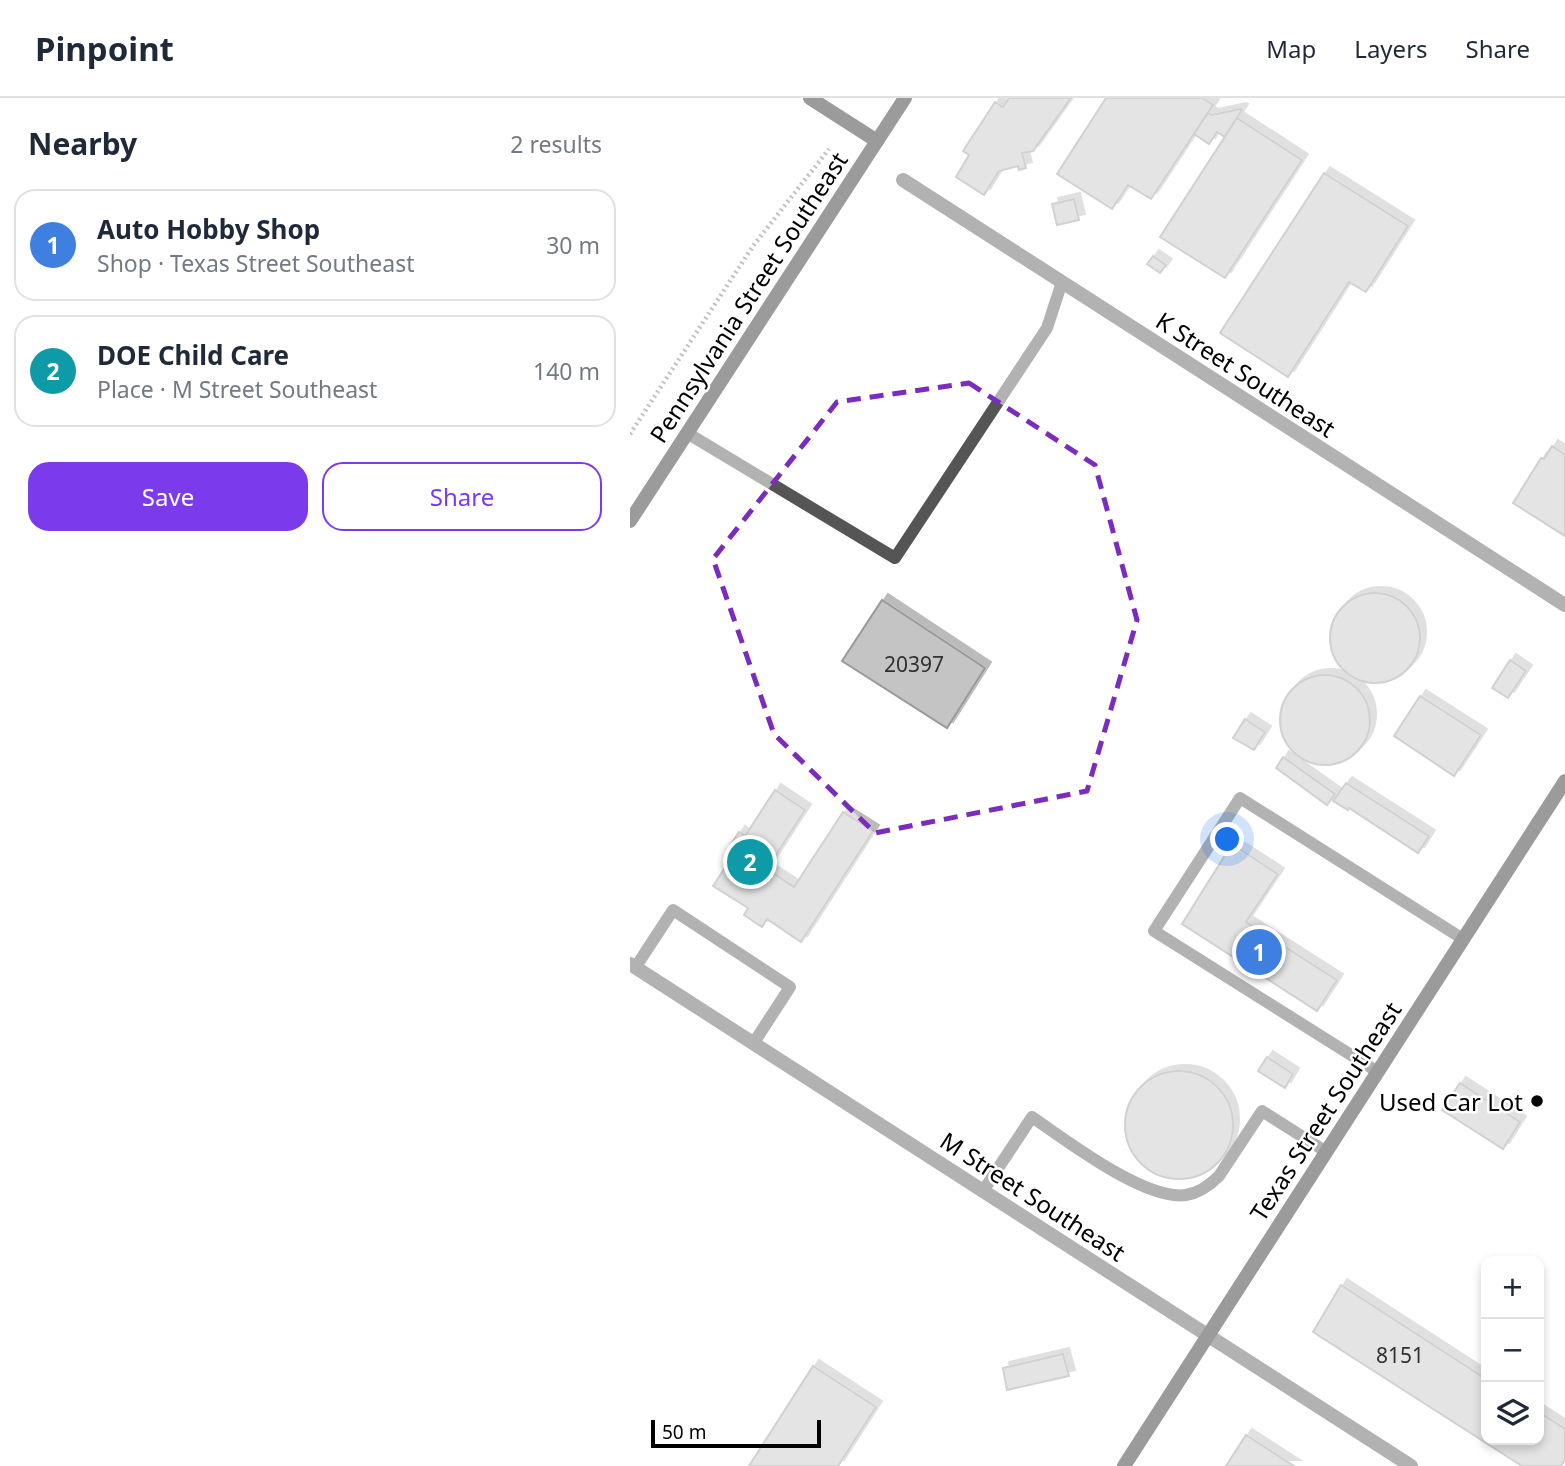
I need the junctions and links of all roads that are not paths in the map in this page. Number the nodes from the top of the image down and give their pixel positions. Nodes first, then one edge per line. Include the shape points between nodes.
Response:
1 (810, 98) edge
2 (905, 98) edge
3 (877, 141) junction
4 (903, 180) dead end
5 (1062, 282) junction
6 (687, 433) junction
7 (630, 521) edge
8 (1565, 606) edge
9 (1565, 781) edge
10 (1463, 939) junction
11 (633, 966) edge
12 (753, 1044) junction
13 (1378, 1072) junction
14 (1325, 1151) junction
15 (983, 1191) junction
16 (1208, 1335) junction
17 (1124, 1466) edge
18 (1410, 1466) edge

1 - 3 street
2 - 3 street, Pennsylvania Street Southeast
3 - 6 street, Pennsylvania Street Southeast
4 - 5 street, K Street Southeast
5 - 6 lane via 1047,328 895,558
5 - 8 street, K Street Southeast
6 - 7 street, Pennsylvania Street Southeast
9 - 10 street, Texas Street Southeast
10 - 13 street, Texas Street Southeast
10 - 13 lane via 1240,797 1154,931
11 - 12 street, M Street Southeast
11 - 12 lane via 673,910 790,986
12 - 15 street, M Street Southeast
13 - 14 street, Texas Street Southeast
14 - 15 lane via 1262,1111 1219,1176 1185,1195 1174,1194 1128,1180 1032,1117
14 - 16 street, Texas Street Southeast
15 - 16 street, M Street Southeast
16 - 17 street, Texas Street Southeast
16 - 18 street, M Street Southeast

